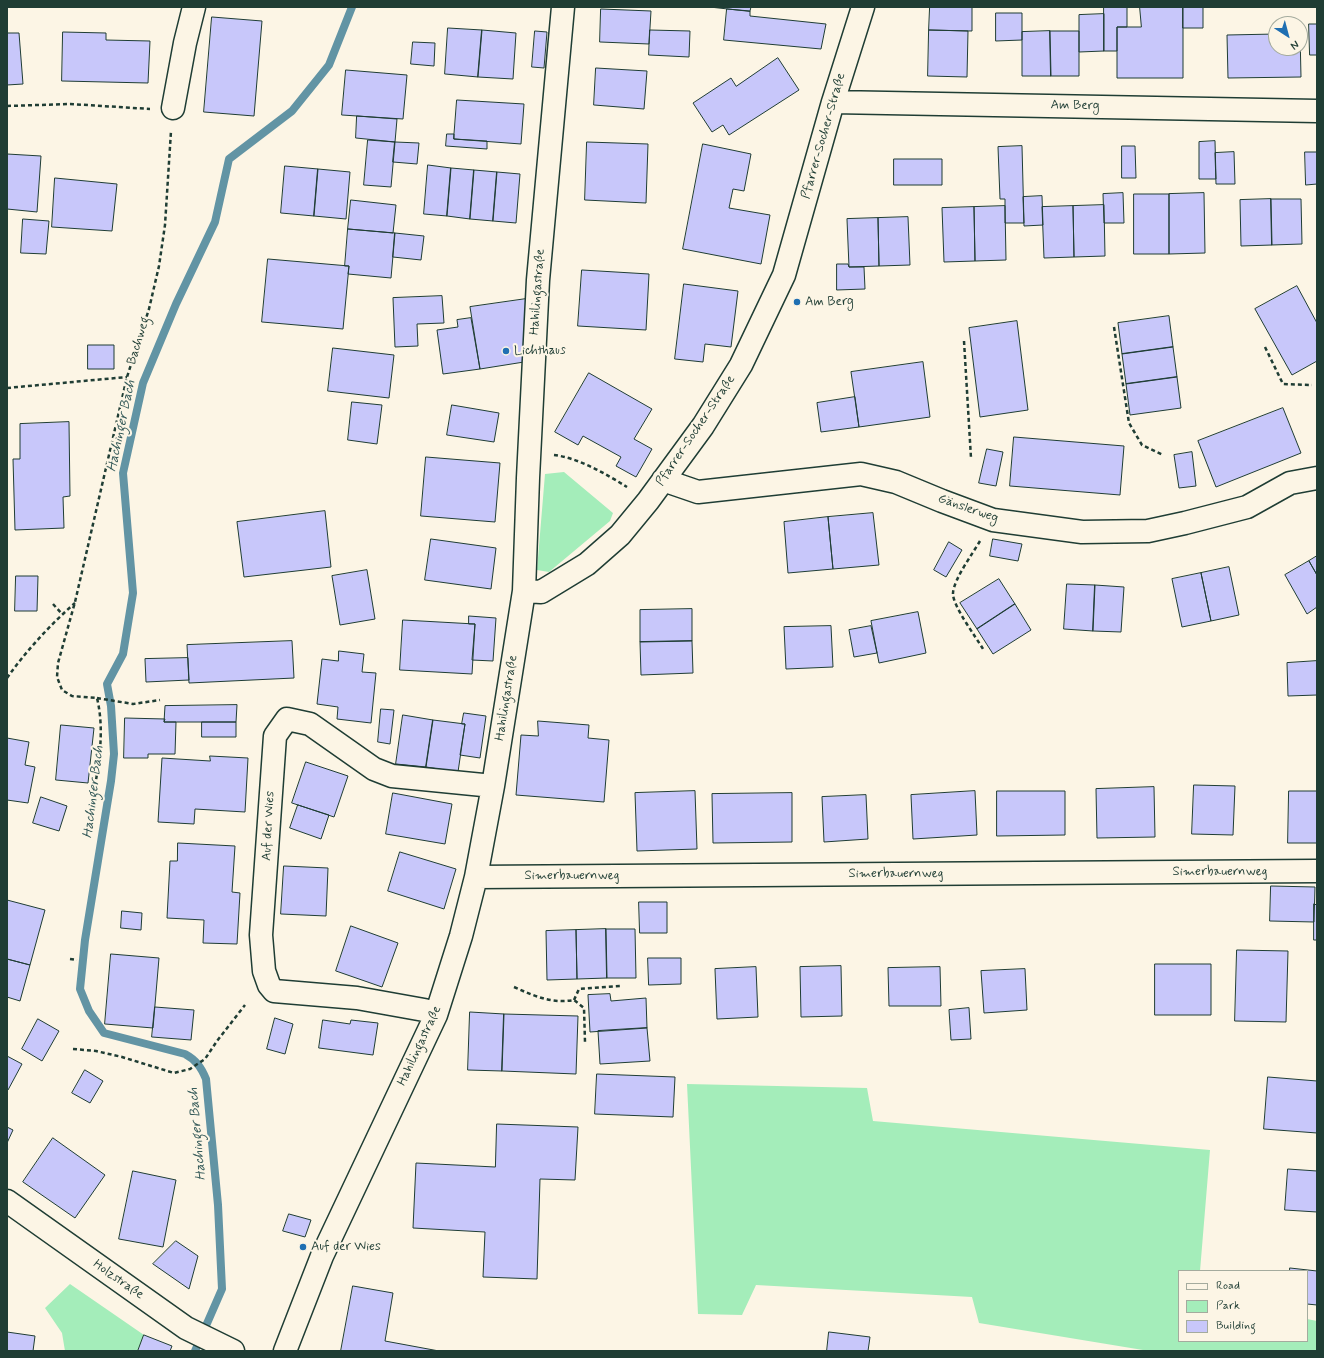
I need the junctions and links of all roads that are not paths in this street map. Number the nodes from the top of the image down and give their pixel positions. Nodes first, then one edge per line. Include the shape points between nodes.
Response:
1 (194, 7) edge
2 (563, 7) edge
3 (863, 7) edge
4 (833, 102) junction
5 (173, 108) road end
6 (1317, 111) edge
7 (1317, 478) edge
8 (663, 480) junction
9 (524, 591) junction
10 (493, 786) junction
11 (1317, 871) edge
12 (476, 877) junction
13 (436, 1015) junction
14 (7, 1201) edge
15 (233, 1351) edge
16 (284, 1351) edge

1 - 5 street
2 - 9 street, Hahilingastraße via 538,280
3 - 4 street, Pfarrer-Socher-Straße
4 - 6 street, Am Berg
4 - 8 street, Pfarrer-Socher-Straße via 777,292 741,365 703,426
7 - 8 street, Gänslerweg via 1290,483 1247,507 1148,531 1082,532 993,520 896,482 861,474 698,492
8 - 9 street, Pfarrer-Socher-Straße via 620,535 587,564 541,592
9 - 10 street, Hahilingastraße
10 - 12 street, Hahilingastraße
10 - 13 street, Auf der Wies via 392,776 374,769 310,724 287,719 274,736 261,935 264,971 269,986 274,991 358,998 424,1010
11 - 12 street, Simerbauernweg
12 - 13 street, Hahilingastraße via 461,936
13 - 16 street, Hahilingastraße via 322,1256
14 - 15 street, Holzstraße via 186,1328

